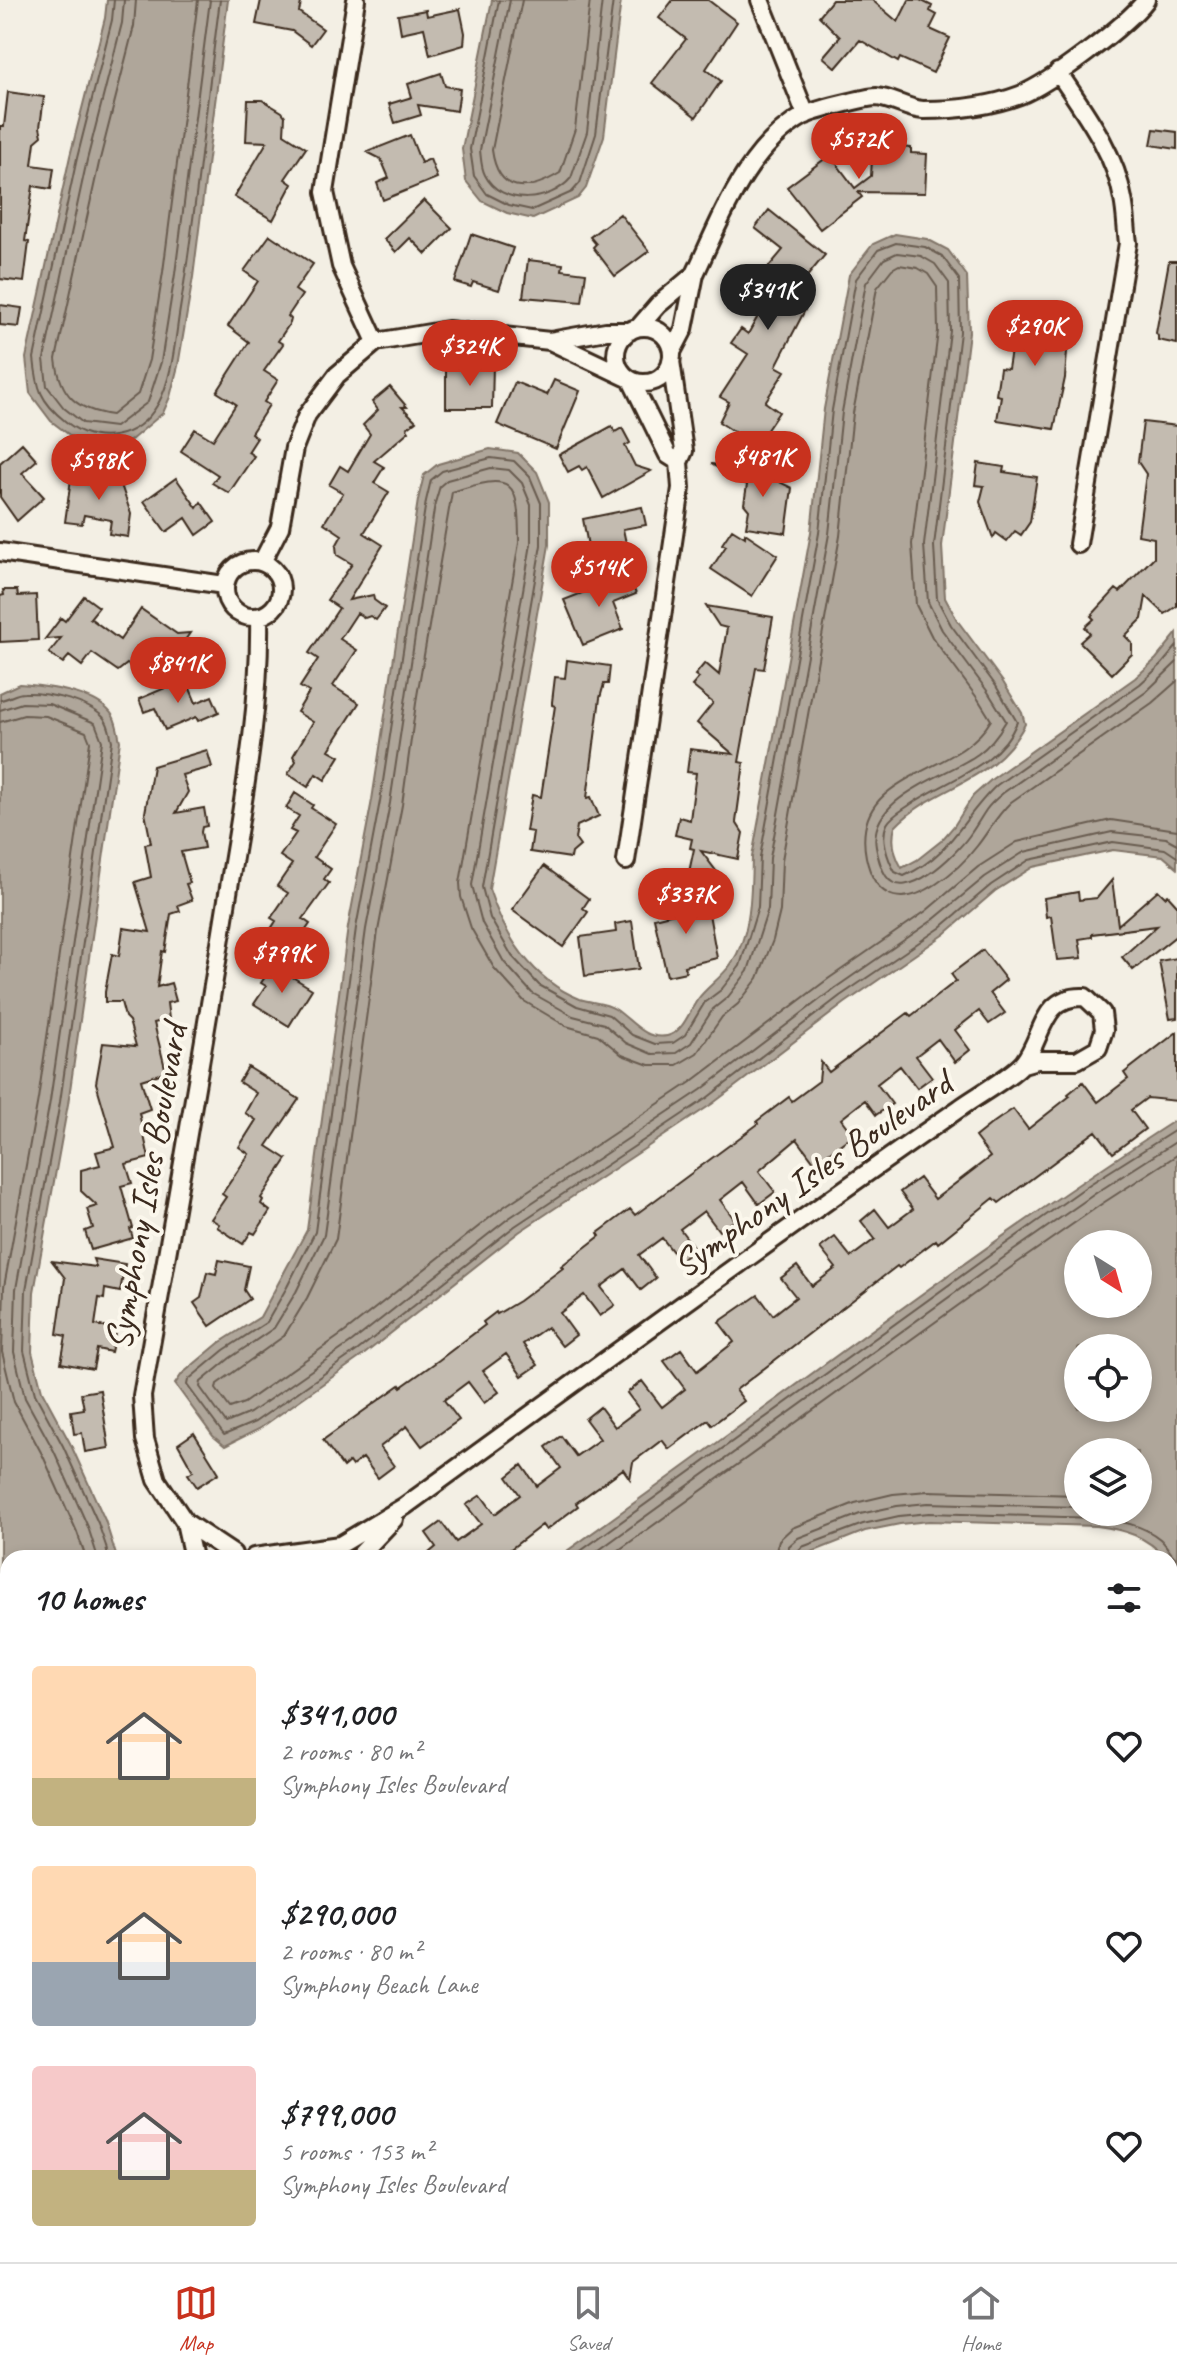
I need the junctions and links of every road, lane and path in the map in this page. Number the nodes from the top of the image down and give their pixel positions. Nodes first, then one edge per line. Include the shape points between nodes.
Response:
1 (356, 0) edge
2 (760, 0) edge
3 (1146, 0) edge
4 (1058, 72) junction
5 (806, 115) junction
6 (695, 274) junction
7 (634, 329) junction
8 (550, 341) junction
9 (376, 342) junction
10 (672, 356) junction
11 (629, 379) junction
12 (679, 462) junction
13 (1078, 544) dead end
14 (0, 552) edge
15 (262, 562) junction
16 (224, 585) junction
17 (259, 617) junction
18 (626, 861) dead end
19 (1023, 1064) junction
20 (405, 1506) junction
21 (185, 1522) junction
22 (191, 1550) edge
23 (219, 1550) edge
24 (307, 1550) edge
25 (364, 1550) edge

1 - 9 street via 325,192 341,266
2 - 5 street
3 - 4 street
4 - 5 street via 1021,95 979,106 921,110 876,97
4 - 13 street via 1098,133 1113,168 1123,197 1128,243
5 - 6 street via 774,139 742,177
6 - 7 street
6 - 10 street via 684,329
7 - 8 street
7 - 10 street via 648,327 664,335
7 - 11 street via 616,353
8 - 9 street via 448,330
8 - 11 street
9 - 15 street via 337,375 307,415 294,448 280,527
10 - 11 street via 662,377 644,383
10 - 12 street via 684,451
11 - 12 street via 668,455
12 - 18 street via 681,488
14 - 16 street
15 - 16 street via 235,566
15 - 17 street via 277,574 281,592 274,608
16 - 17 street via 235,611
17 - 21 street, Symphony Isles Boulevard via 260,662 234,853 142,1396 145,1439 157,1480
19 - 19 street, Symphony Isles Boulevard via 1059,1002 1085,997 1102,1013 1098,1048 1077,1060
19 - 20 street, Symphony Isles Boulevard
20 - 24 street, Symphony Isles Boulevard via 340,1545
20 - 25 street, Symphony Isles Boulevard
21 - 22 street, Symphony Isles Boulevard
21 - 23 street, Symphony Isles Boulevard

